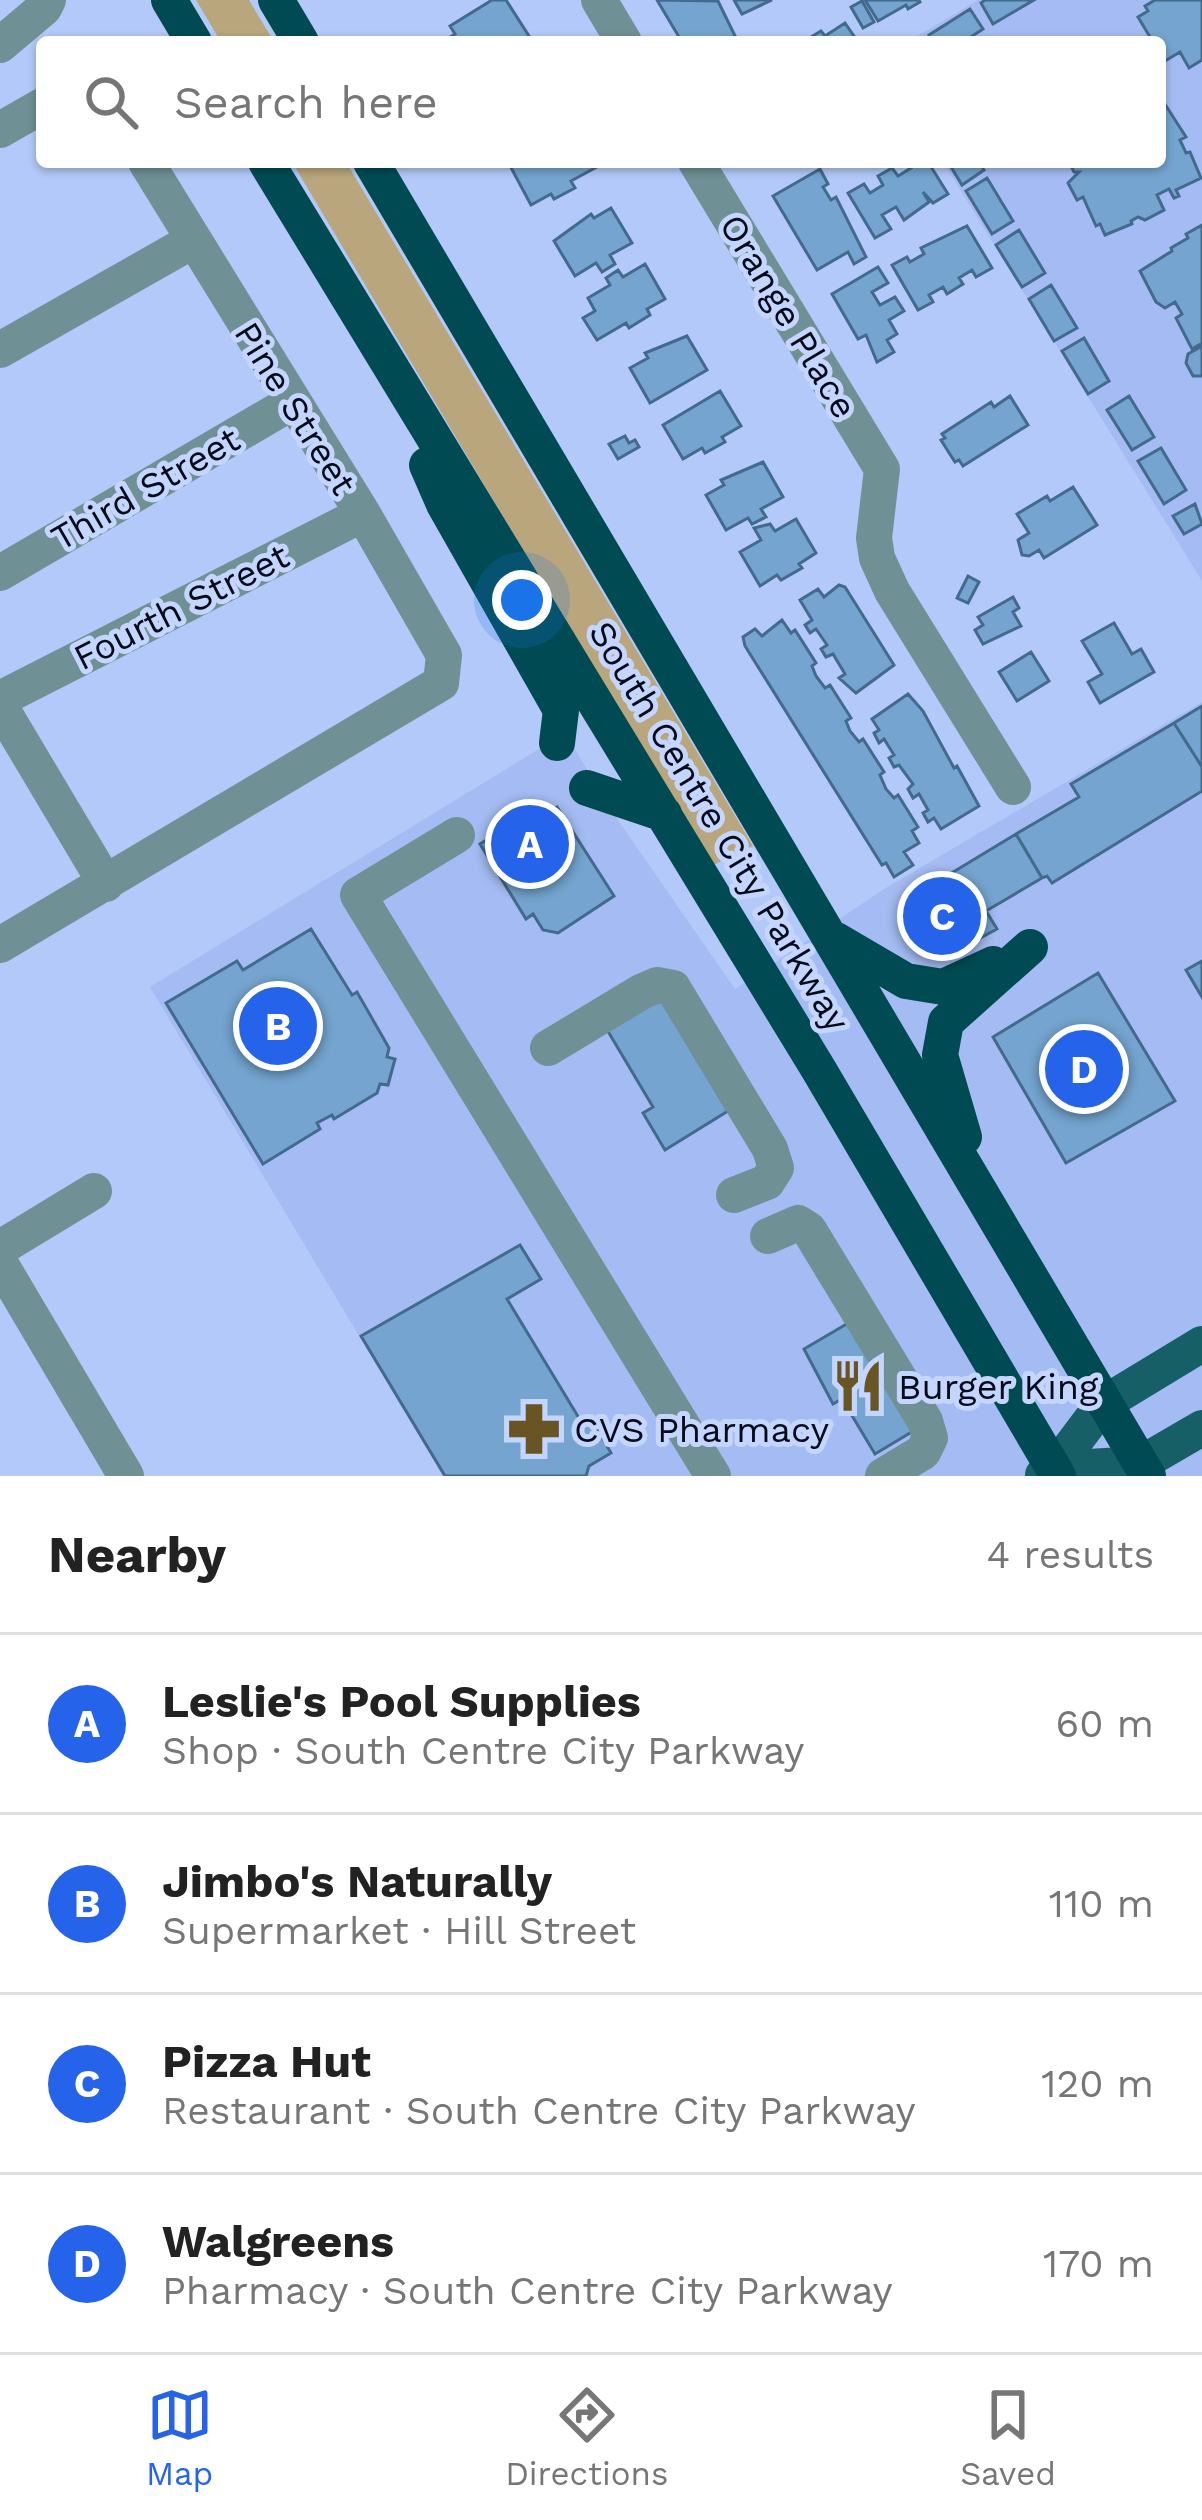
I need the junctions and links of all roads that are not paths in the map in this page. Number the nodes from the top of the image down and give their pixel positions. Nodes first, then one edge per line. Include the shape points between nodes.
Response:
1 (48, 0) edge
2 (169, 0) edge
3 (276, 0) edge
4 (599, 0) edge
5 (190, 36) edge
6 (297, 36) edge
7 (620, 36) edge
8 (0, 45) edge
9 (36, 109) edge
10 (0, 130) edge
11 (150, 168) edge
12 (270, 168) edge
13 (375, 168) edge
14 (700, 168) edge
15 (194, 240) junction
16 (357, 315) junction
17 (0, 350) edge
18 (291, 403) junction
19 (363, 514) junction
20 (0, 573) edge
21 (0, 702) edge
22 (557, 742) dead end
23 (587, 788) dead end
24 (1013, 788) dead end
25 (664, 814) junction
26 (457, 835) dead end
27 (106, 884) junction
28 (824, 931) junction
29 (0, 945) edge
30 (548, 1048) dead end
31 (978, 1187) junction
32 (94, 1191) dead end
33 (734, 1196) dead end
34 (768, 1236) dead end
35 (0, 1248) edge
36 (0, 1263) edge
37 (1202, 1344) edge
38 (1103, 1404) junction
39 (1202, 1428) edge
40 (1144, 1470) edge
41 (1051, 1474) edge
42 (125, 1476) edge
43 (713, 1476) edge
44 (884, 1476) edge

1 - 8 street
2 - 5 highway
3 - 6 highway
4 - 7 street
9 - 10 street
11 - 15 street, Pine Street
12 - 16 highway, South Centre City Parkway
13 - 28 highway, South Centre City Parkway
14 - 24 street, Orange Place via 881,470 877,558
15 - 17 street
15 - 18 street, Pine Street
16 - 22 highway via 444,503 562,710
16 - 25 highway, South Centre City Parkway
18 - 19 street, Pine Street
18 - 20 street, Third Street
19 - 21 street, Fourth Street
19 - 27 street, Pine Street via 444,656 441,683
21 - 27 street
23 - 25 highway
25 - 41 highway, South Centre City Parkway
26 - 43 street via 358,895
27 - 29 street
28 - 31 highway, South Centre City Parkway
28 - 31 highway via 906,981 943,987 1030,947 946,1022 940,1055
30 - 33 street via 641,992 673,988 776,1168 767,1182
31 - 38 highway, South Centre City Parkway
32 - 35 street
34 - 44 street via 797,1223 809,1230 925,1421 930,1438 923,1452
36 - 42 street
37 - 38 main road
38 - 40 highway, South Centre City Parkway
38 - 41 main road
39 - 40 main road
40 - 41 main road

